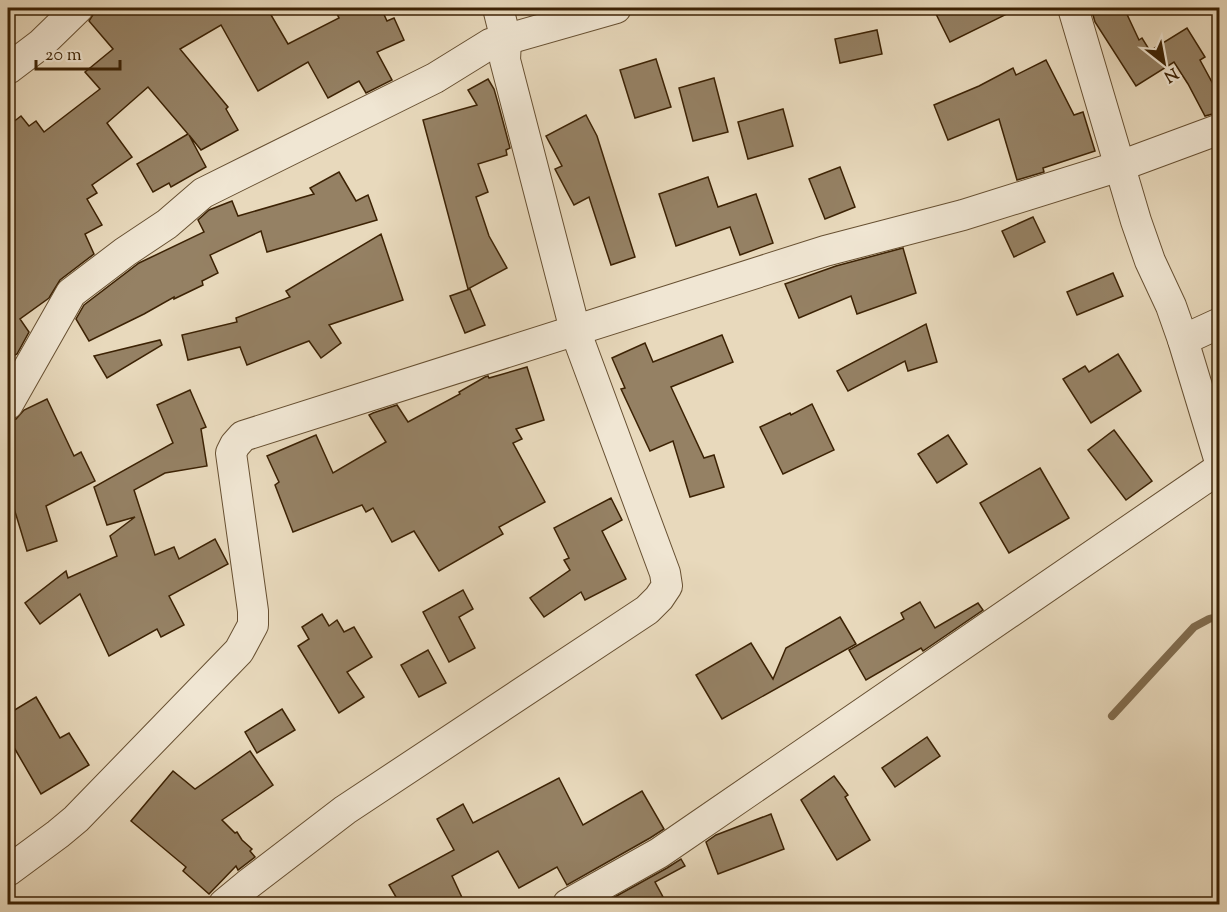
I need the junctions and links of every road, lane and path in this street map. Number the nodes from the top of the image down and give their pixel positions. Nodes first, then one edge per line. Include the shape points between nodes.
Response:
1 (78, 8) edge
2 (498, 8) edge
3 (615, 8) edge
4 (1074, 8) edge
5 (506, 40) junction
6 (8, 69) edge
7 (1220, 129) edge
8 (1120, 166) junction
9 (1220, 323) edge
10 (574, 330) junction
11 (1183, 340) junction
12 (8, 404) edge
13 (1220, 462) edge
14 (1220, 468) edge
15 (8, 871) edge
16 (250, 895) edge
17 (224, 904) edge
18 (568, 904) edge

1 - 6 street
2 - 5 street
3 - 5 street
4 - 8 street
5 - 10 street via 505,60
5 - 12 street via 490,44 435,78 203,193 71,293
7 - 8 street
8 - 10 street via 963,215 825,251
8 - 11 street via 1150,261
9 - 11 street
10 - 15 street via 243,436 231,453 253,625 239,651 75,819
10 - 16 street via 667,586 647,610 345,810
11 - 13 street
14 - 18 street via 659,854
16 - 17 street

